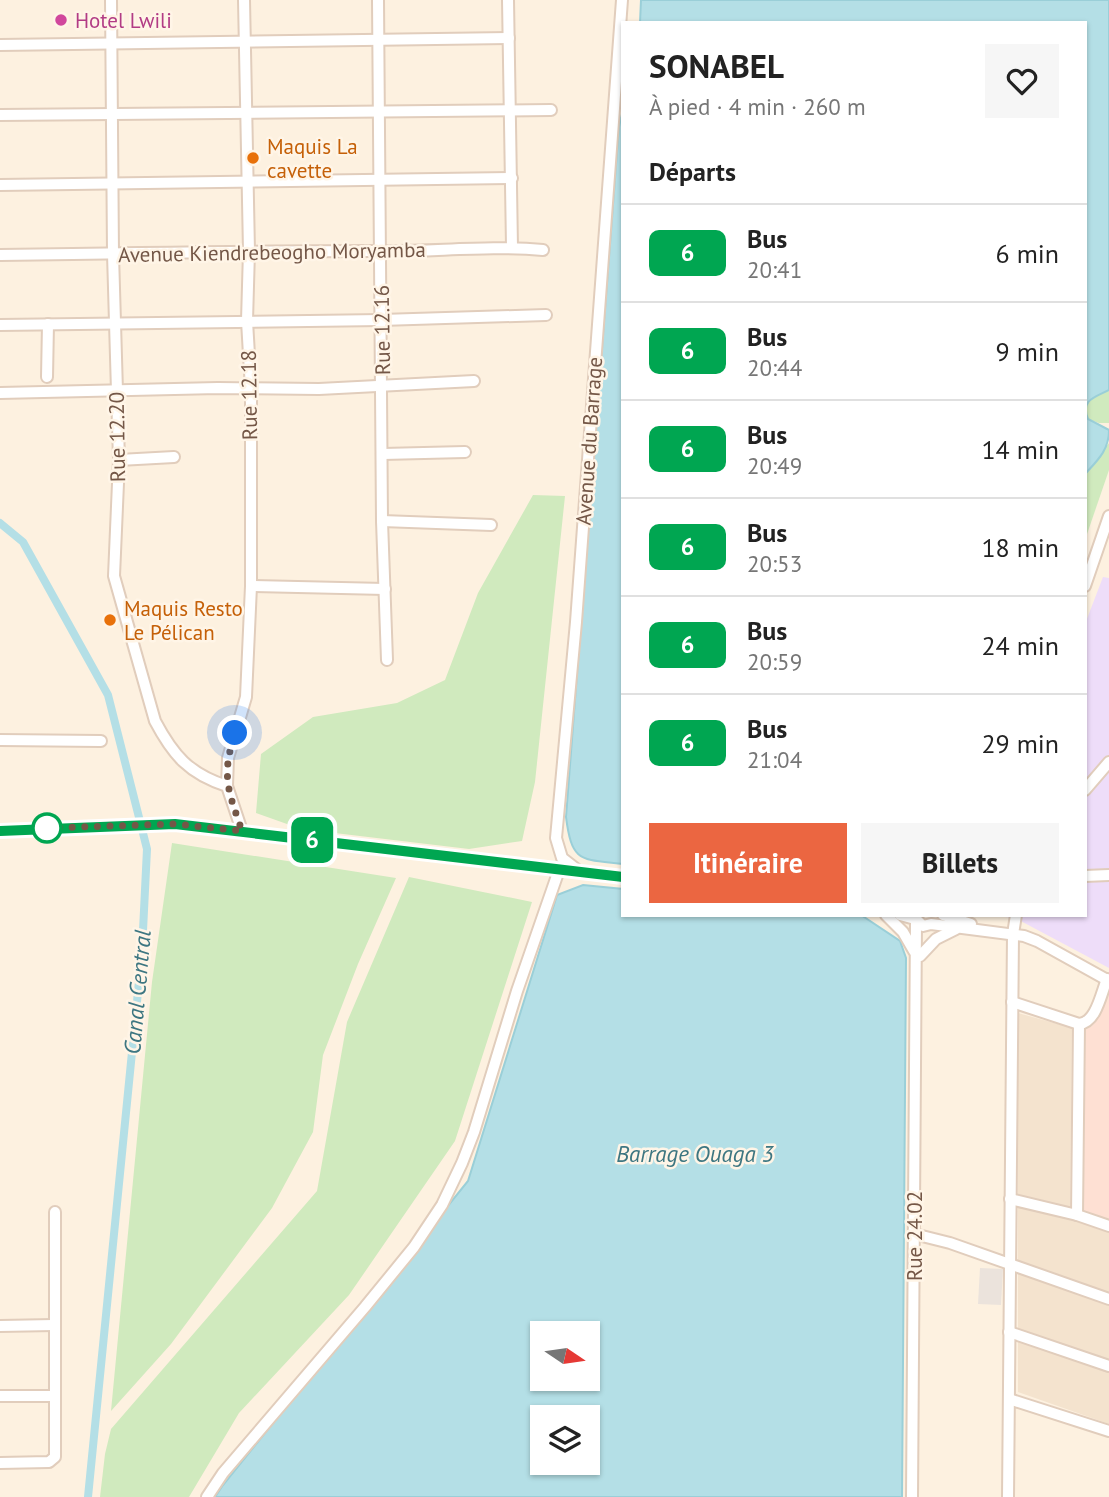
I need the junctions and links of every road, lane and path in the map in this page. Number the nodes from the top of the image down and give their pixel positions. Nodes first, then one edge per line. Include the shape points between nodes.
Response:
1 (111, 0) edge
2 (244, 0) edge
3 (378, 0) edge
4 (508, 0) edge
5 (622, 0) edge
6 (509, 38) junction
7 (378, 40) junction
8 (245, 42) junction
9 (111, 43) junction
10 (0, 45) edge
11 (509, 110) junction
12 (551, 110) dead end
13 (378, 112) junction
14 (113, 113) junction
15 (246, 114) junction
16 (0, 115) edge
17 (512, 178) junction
18 (380, 180) junction
19 (246, 181) junction
20 (113, 183) junction
21 (0, 185) edge
22 (512, 247) junction
23 (543, 250) dead end
24 (249, 251) junction
25 (382, 251) junction
26 (113, 254) junction
27 (0, 256) edge
28 (546, 315) dead end
29 (381, 320) junction
30 (247, 321) junction
31 (115, 323) junction
32 (48, 324) junction
33 (0, 325) edge
34 (47, 377) dead end
35 (474, 381) dead end
36 (383, 386) junction
37 (251, 389) junction
38 (116, 390) junction
39 (0, 393) edge
40 (466, 452) dead end
41 (383, 454) junction
42 (174, 457) dead end
43 (120, 460) junction
44 (1109, 516) edge
45 (382, 521) junction
46 (491, 525) dead end
47 (1087, 580) edge
48 (251, 586) junction
49 (385, 589) junction
50 (387, 660) dead end
51 (0, 740) edge
52 (101, 741) dead end
53 (1109, 762) edge
54 (227, 786) junction
55 (1087, 788) edge
56 (0, 831) edge
57 (242, 831) junction
58 (559, 870) junction
59 (580, 872) junction
60 (1109, 875) edge
61 (1087, 876) edge
62 (621, 877) edge
63 (888, 917) edge
64 (1016, 917) edge
65 (915, 919) edge
66 (960, 921) edge
67 (931, 922) edge
68 (1013, 934) junction
69 (918, 956) junction
70 (1108, 980) edge
71 (1012, 1002) junction
72 (1079, 1024) junction
73 (1010, 1199) junction
74 (55, 1212) dead end
75 (1077, 1215) junction
76 (1109, 1226) edge
77 (914, 1234) junction
78 (1010, 1264) junction
79 (1109, 1299) edge
80 (54, 1325) junction
81 (0, 1326) edge
82 (1009, 1332) junction
83 (1109, 1366) edge
84 (0, 1396) edge
85 (55, 1396) junction
86 (1009, 1399) junction
87 (1109, 1431) edge
88 (0, 1463) edge
89 (207, 1497) edge
90 (912, 1497) edge
91 (1008, 1497) edge

1 - 9 street, Rue 12.20
2 - 8 street, Rue 12.18
3 - 7 street, Rue 12.16
4 - 6 street
5 - 59 street, Avenue du Barrage via 556,838 562,858
6 - 7 street
6 - 11 street
7 - 8 street
7 - 13 street, Rue 12.16
8 - 9 street
8 - 15 street, Rue 12.18
9 - 10 street
9 - 14 street, Rue 12.20
11 - 12 street
11 - 13 street
11 - 17 street
13 - 15 street
13 - 18 street, Rue 12.16
14 - 15 street
14 - 16 street
14 - 20 street, Rue 12.20
15 - 19 street, Rue 12.18
17 - 18 street
17 - 22 street
18 - 19 street
18 - 25 street, Rue 12.16
19 - 20 street
19 - 24 street, Rue 12.18
20 - 21 street
20 - 26 street, Rue 12.20
22 - 23 street, Avenue Kiendrebeogho Moryamba
22 - 25 street, Avenue Kiendrebeogho Moryamba
24 - 25 street, Avenue Kiendrebeogho Moryamba
24 - 26 street, Avenue Kiendrebeogho Moryamba
24 - 30 street, Rue 12.18
25 - 29 street, Rue 12.16
26 - 27 street, Avenue Kiendrebeogho Moryamba
26 - 31 street, Rue 12.20
28 - 29 street
29 - 30 street
29 - 36 street, Rue 12.16
30 - 31 street
30 - 37 street, Rue 12.18
31 - 32 street
31 - 38 street, Rue 12.20
32 - 33 street
32 - 34 street
35 - 36 street
36 - 37 street
36 - 41 street, Rue 12.16
37 - 38 street
37 - 48 street, Rue 12.18
38 - 39 street
38 - 43 street, Rue 12.20
40 - 41 street
41 - 45 street, Rue 12.16
42 - 43 street
43 - 54 street, Rue 12.20 via 114,576 155,721 183,764
44 - 47 street
45 - 46 street
45 - 49 street, Rue 12.16
48 - 49 street
48 - 54 street, Rue 12.18 via 246,696 228,758
49 - 50 street, Rue 12.16
51 - 52 street
53 - 55 street
54 - 57 street
56 - 57 street via 135,824
57 - 58 street
58 - 59 street
58 - 89 street via 474,1132 442,1205 406,1257
59 - 62 street
60 - 61 street
63 - 69 street
64 - 68 street
65 - 67 street via 923,926
65 - 69 street, Rue 24.02
66 - 67 street
66 - 68 street
66 - 69 street
67 - 69 street, Rue 24.02
68 - 70 street via 1037,941
68 - 71 street
69 - 77 street, Rue 24.02
70 - 72 street via 1091,1018
71 - 72 street
71 - 73 street
72 - 75 street
73 - 75 street
73 - 78 street
74 - 80 street
75 - 76 street
77 - 78 street
77 - 90 street, Rue 24.02
78 - 79 street
78 - 82 street
80 - 81 street
80 - 85 street
82 - 83 street
82 - 86 street
84 - 85 street
85 - 88 street via 55,1457 41,1463
86 - 87 street
86 - 91 street

